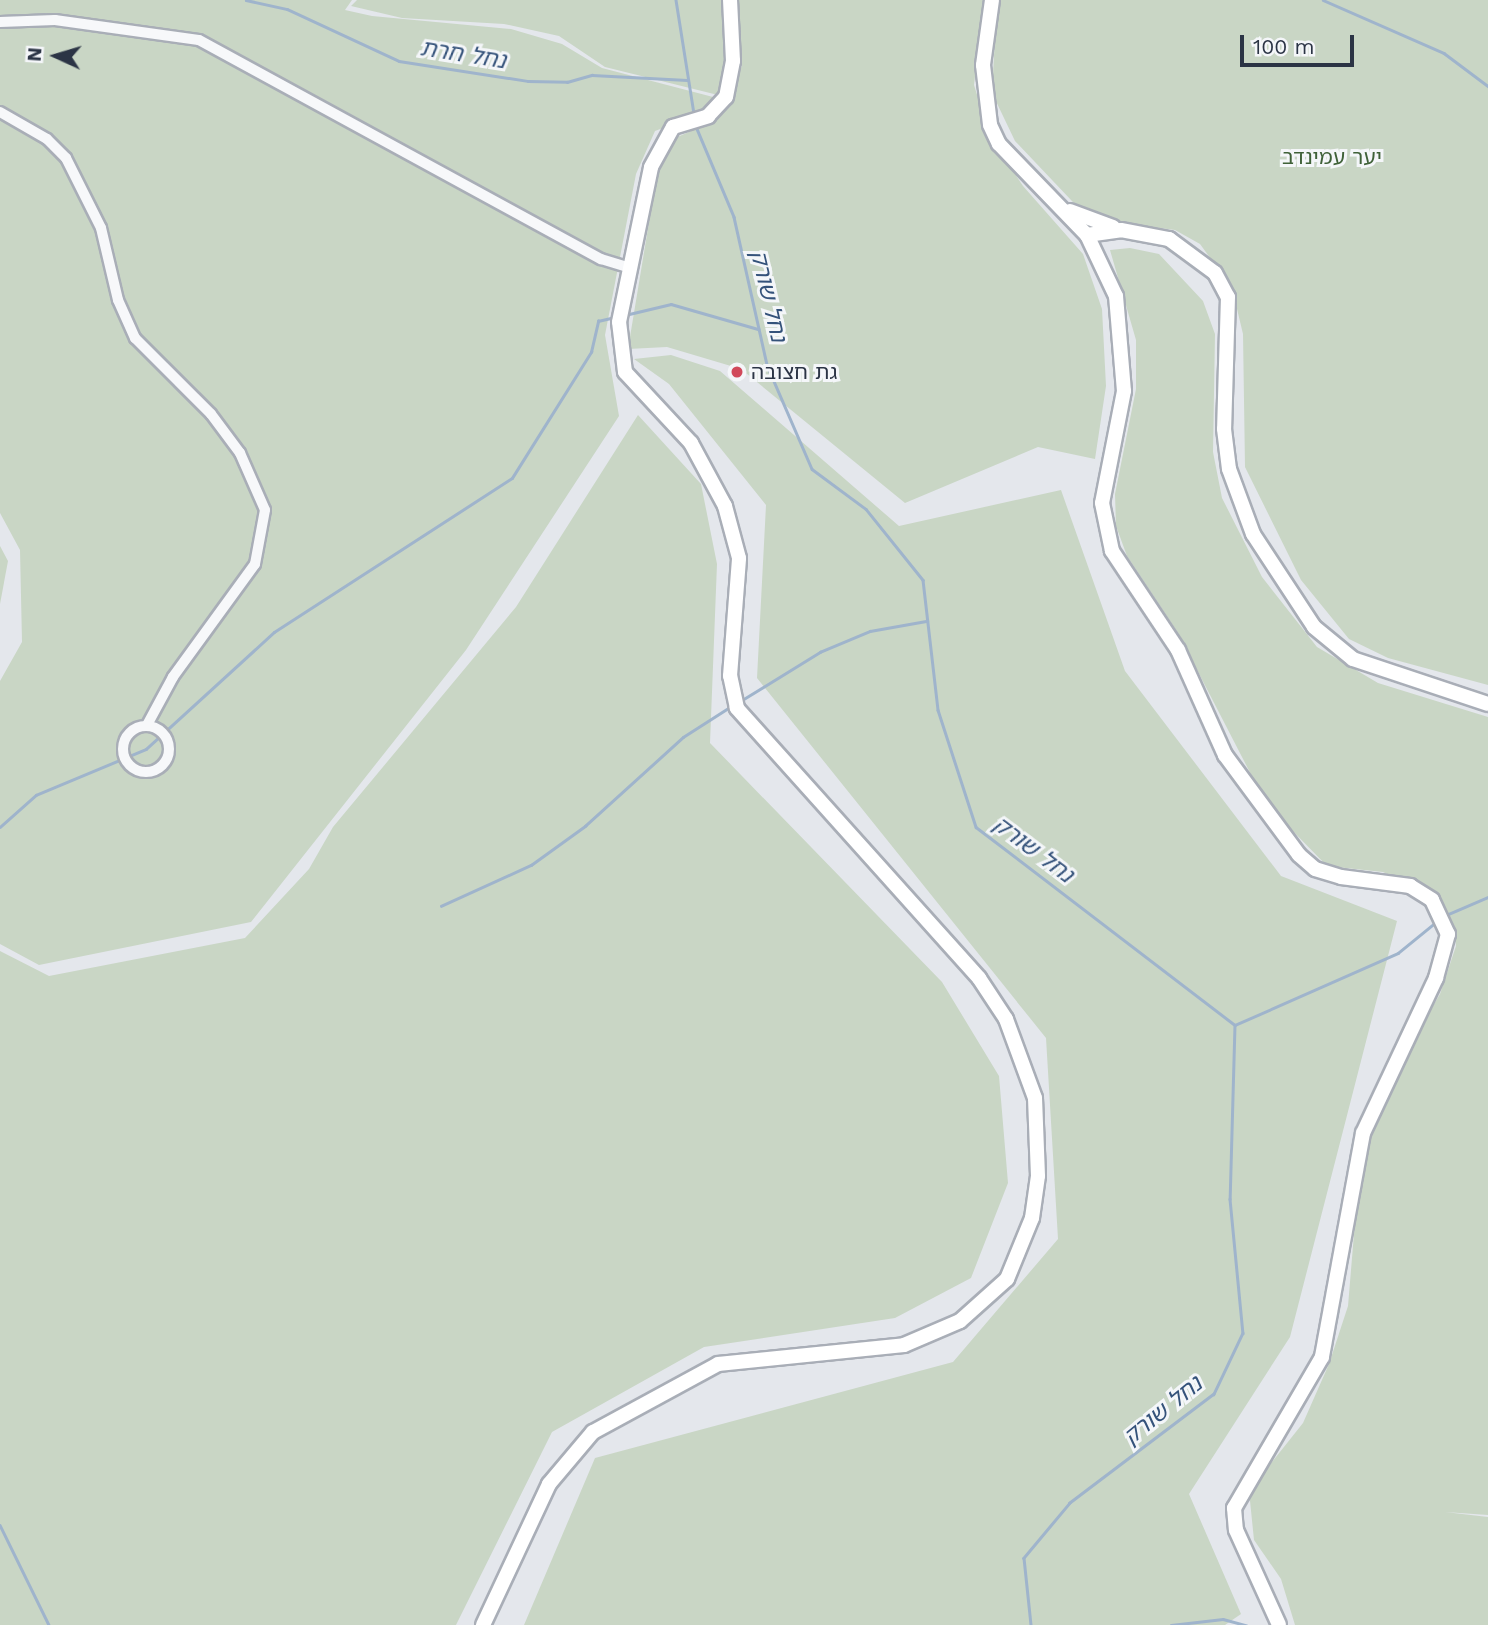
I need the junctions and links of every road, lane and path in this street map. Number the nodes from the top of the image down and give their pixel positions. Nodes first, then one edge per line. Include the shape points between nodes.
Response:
1 (730, 0) edge
2 (992, 0) edge
3 (0, 22) edge
4 (0, 112) edge
5 (1065, 208) junction
6 (1121, 230) junction
7 (1087, 235) junction
8 (630, 268) junction
9 (1228, 296) junction
10 (1488, 704) edge
11 (147, 725) junction
12 (483, 1625) edge
13 (1279, 1625) edge

1 - 8 main road via 732,82 708,116 685,120 659,145
2 - 5 main road via 984,65 990,125 999,144
3 - 8 street via 55,20 199,40 601,259
4 - 11 street via 66,158 102,228 118,300 135,338 211,414 240,453 265,510 255,564 173,677
5 - 6 main road
5 - 7 main road
6 - 7 main road
6 - 9 main road via 1169,239 1192,251
7 - 9 main road via 1174,247
7 - 13 main road via 1116,296 1124,343 1124,391 1102,503 1112,551 1178,650 1225,755 1299,855 1315,869 1341,877 1410,886 1432,900 1448,934 1436,978 1363,1133 1322,1357 1306,1394 1234,1508 1236,1530
8 - 12 main road via 620,322 625,372 712,473 734,533 738,585 730,676 737,708 979,978 1006,1019 1035,1098 1038,1176 1032,1218 1007,1279 960,1321 904,1345 718,1364 593,1432 549,1485
9 - 10 main road via 1224,429 1229,469 1253,534 1314,627 1353,659
11 - 11 street via 132,730 123,742 128,764 141,772 157,769 169,751 161,731

